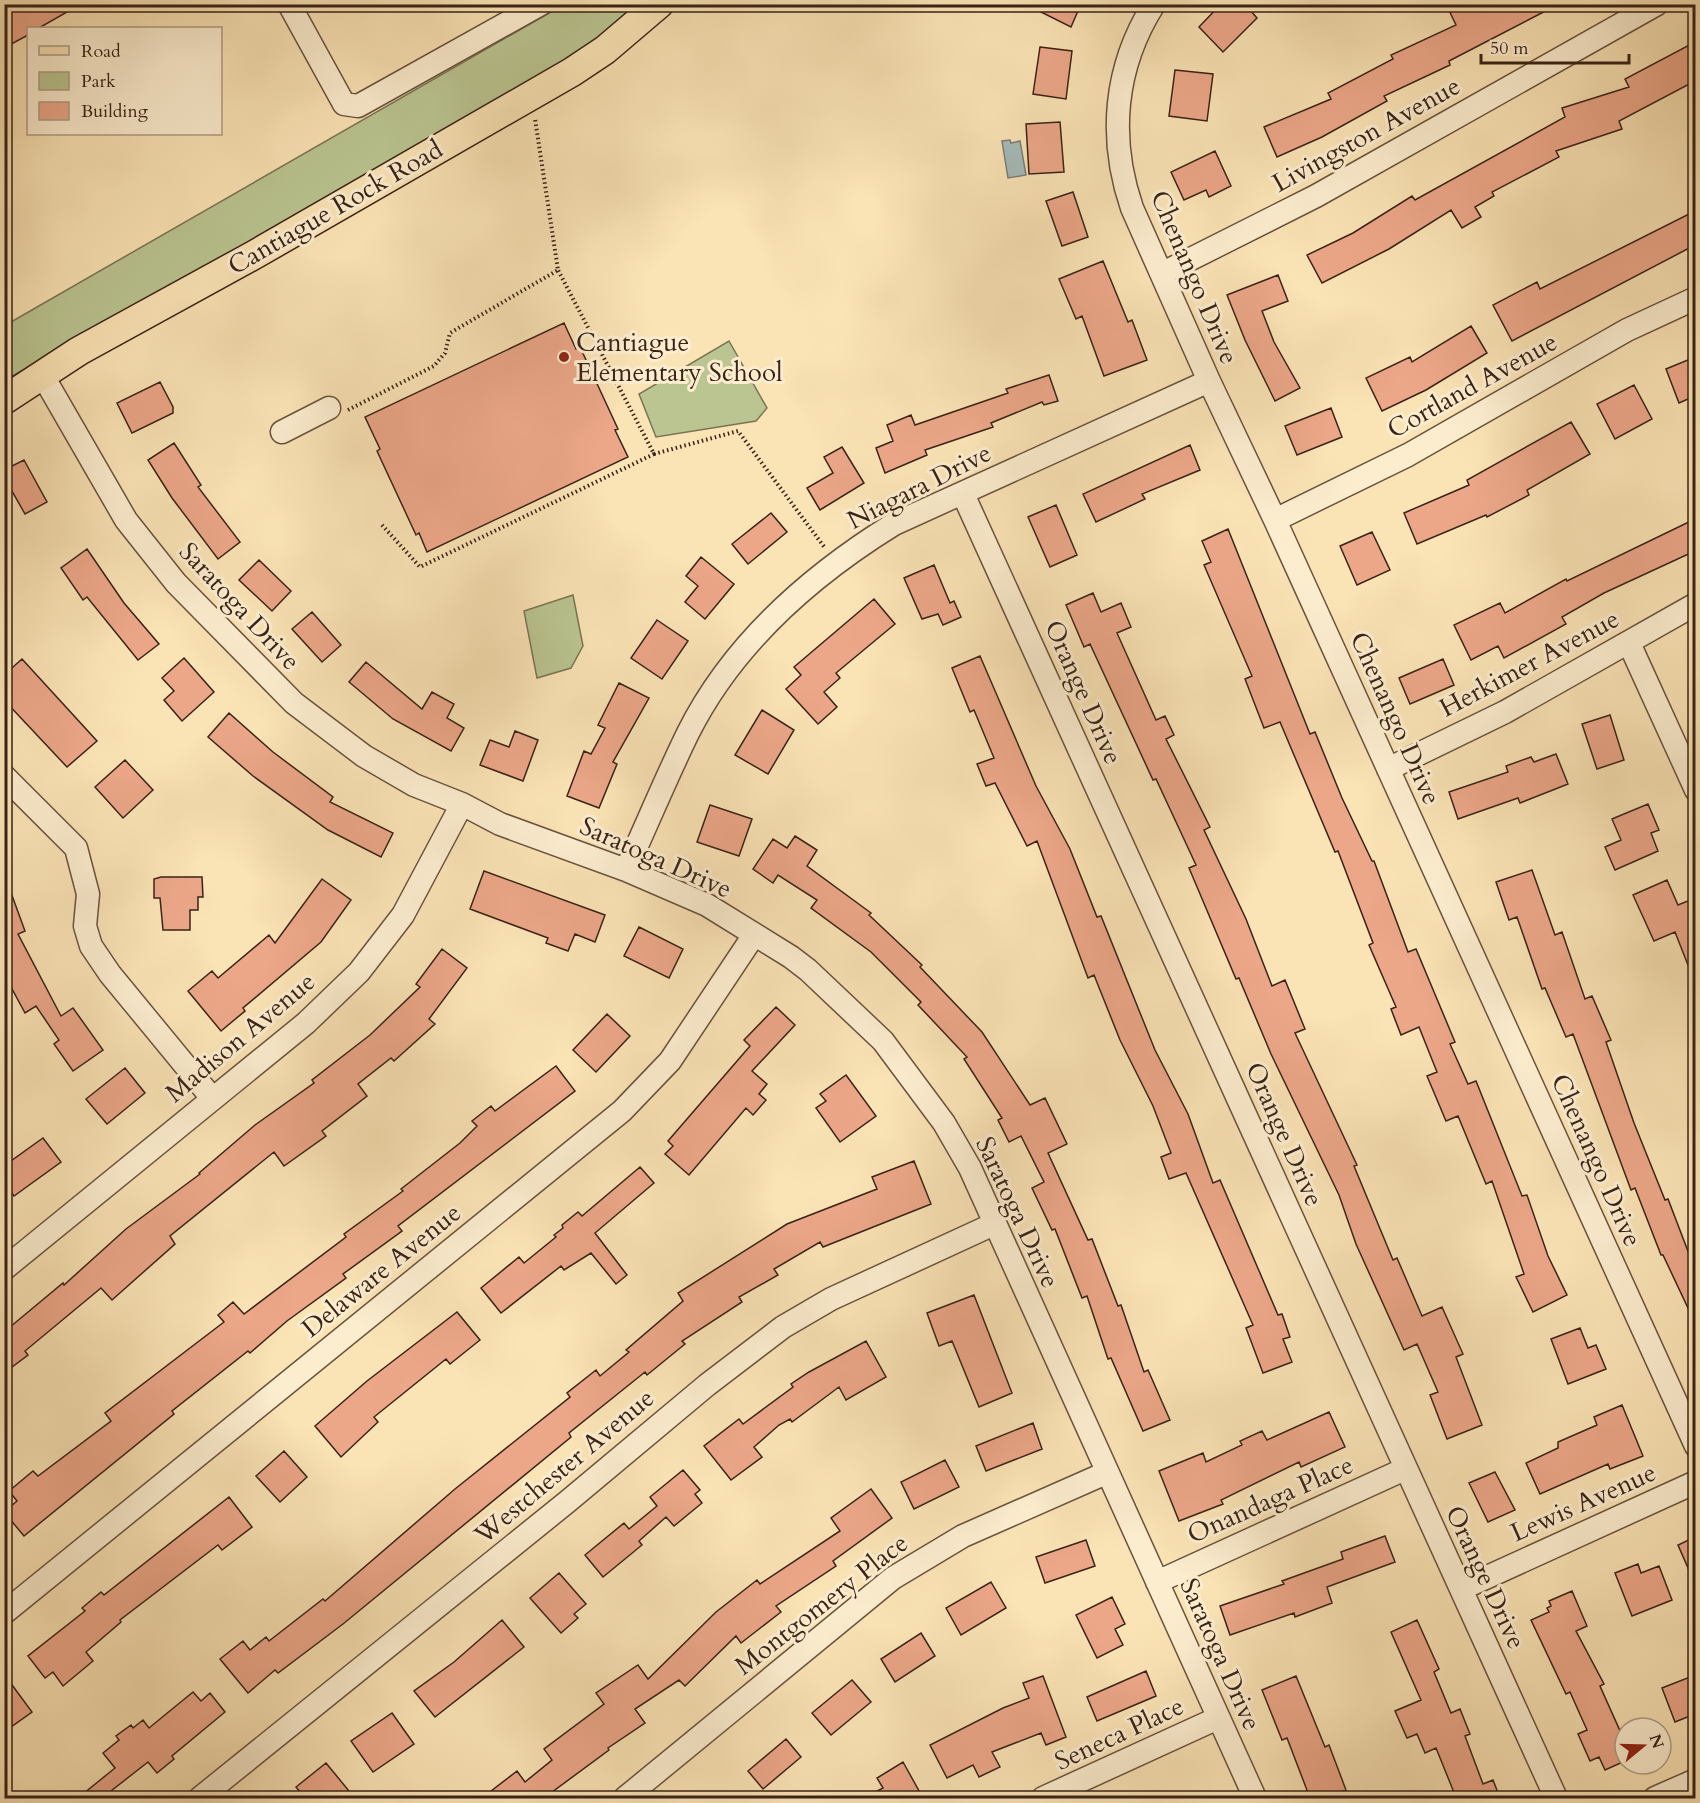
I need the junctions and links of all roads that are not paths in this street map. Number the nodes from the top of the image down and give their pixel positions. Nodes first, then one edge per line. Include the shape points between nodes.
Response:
1 (289, 4) edge
2 (541, 4) edge
3 (659, 4) edge
4 (1154, 4) edge
5 (1657, 4) edge
6 (1162, 273) junction
7 (1695, 298) edge
8 (43, 376) junction
9 (1209, 381) junction
10 (4, 400) edge
11 (337, 410) road end
12 (282, 432) dead end
13 (963, 494) junction
14 (1275, 520) junction
15 (1695, 604) edge
16 (1629, 643) junction
17 (1388, 768) junction
18 (4, 776) edge
19 (1695, 790) edge
20 (462, 804) junction
21 (626, 870) junction
22 (754, 935) junction
23 (212, 1098) junction
24 (994, 1224) junction
25 (4, 1269) edge
26 (1695, 1446) edge
27 (1405, 1469) junction
28 (1106, 1473) junction
29 (1695, 1482) edge
30 (1157, 1581) junction
31 (1461, 1589) junction
32 (4, 1613) edge
33 (1218, 1718) junction
34 (1695, 1780) edge
35 (200, 1798) edge
36 (625, 1798) edge
37 (1043, 1798) edge
38 (1255, 1798) edge
39 (1556, 1798) edge
40 (1654, 1798) edge

1 - 2 street via 344,104 358,106
3 - 8 main road, Cantiague Rock Road via 605,51 254,255 79,351
4 - 6 street, Chenango Drive via 1129,52 1117,117 1123,180
5 - 6 street, Livingston Avenue via 1317,196
6 - 9 street, Chenango Drive
7 - 14 street, Cortland Avenue via 1627,330 1408,455
8 - 10 main road, Cantiague Rock Road
8 - 20 street, Saratoga Drive via 126,520 176,583 250,661 294,704 364,756 414,785
9 - 13 street, Niagara Drive
9 - 14 street, Chenango Drive
11 - 12 street
13 - 21 street, Niagara Drive via 894,524 802,589 762,628 718,683 689,731
13 - 27 street, Orange Drive
14 - 17 street, Chenango Drive
15 - 16 street, Herkimer Avenue
16 - 17 street, Herkimer Avenue via 1505,712
16 - 19 street
17 - 26 street, Chenango Drive
18 - 23 street via 76,848 88,894 85,926 91,946
20 - 21 street, Saratoga Drive via 500,824
20 - 23 street, Madison Avenue via 403,915 359,972 306,1023
21 - 22 street, Saratoga Drive via 707,905
22 - 24 street, Saratoga Drive via 808,970 883,1041 944,1123 970,1168
22 - 32 street, Delaware Avenue via 670,1061 622,1111
23 - 25 street, Madison Avenue
24 - 28 street, Saratoga Drive
24 - 35 street, Westchester Avenue via 831,1299 783,1327
27 - 30 street, Onandaga Place
27 - 31 street, Orange Drive
28 - 30 street, Saratoga Drive
28 - 36 street, Montgomery Place via 963,1536 893,1578
29 - 31 street, Lewis Avenue
30 - 33 street, Saratoga Drive
31 - 39 street, Orange Drive
33 - 37 street, Seneca Place
33 - 38 street, Saratoga Drive
34 - 40 street

